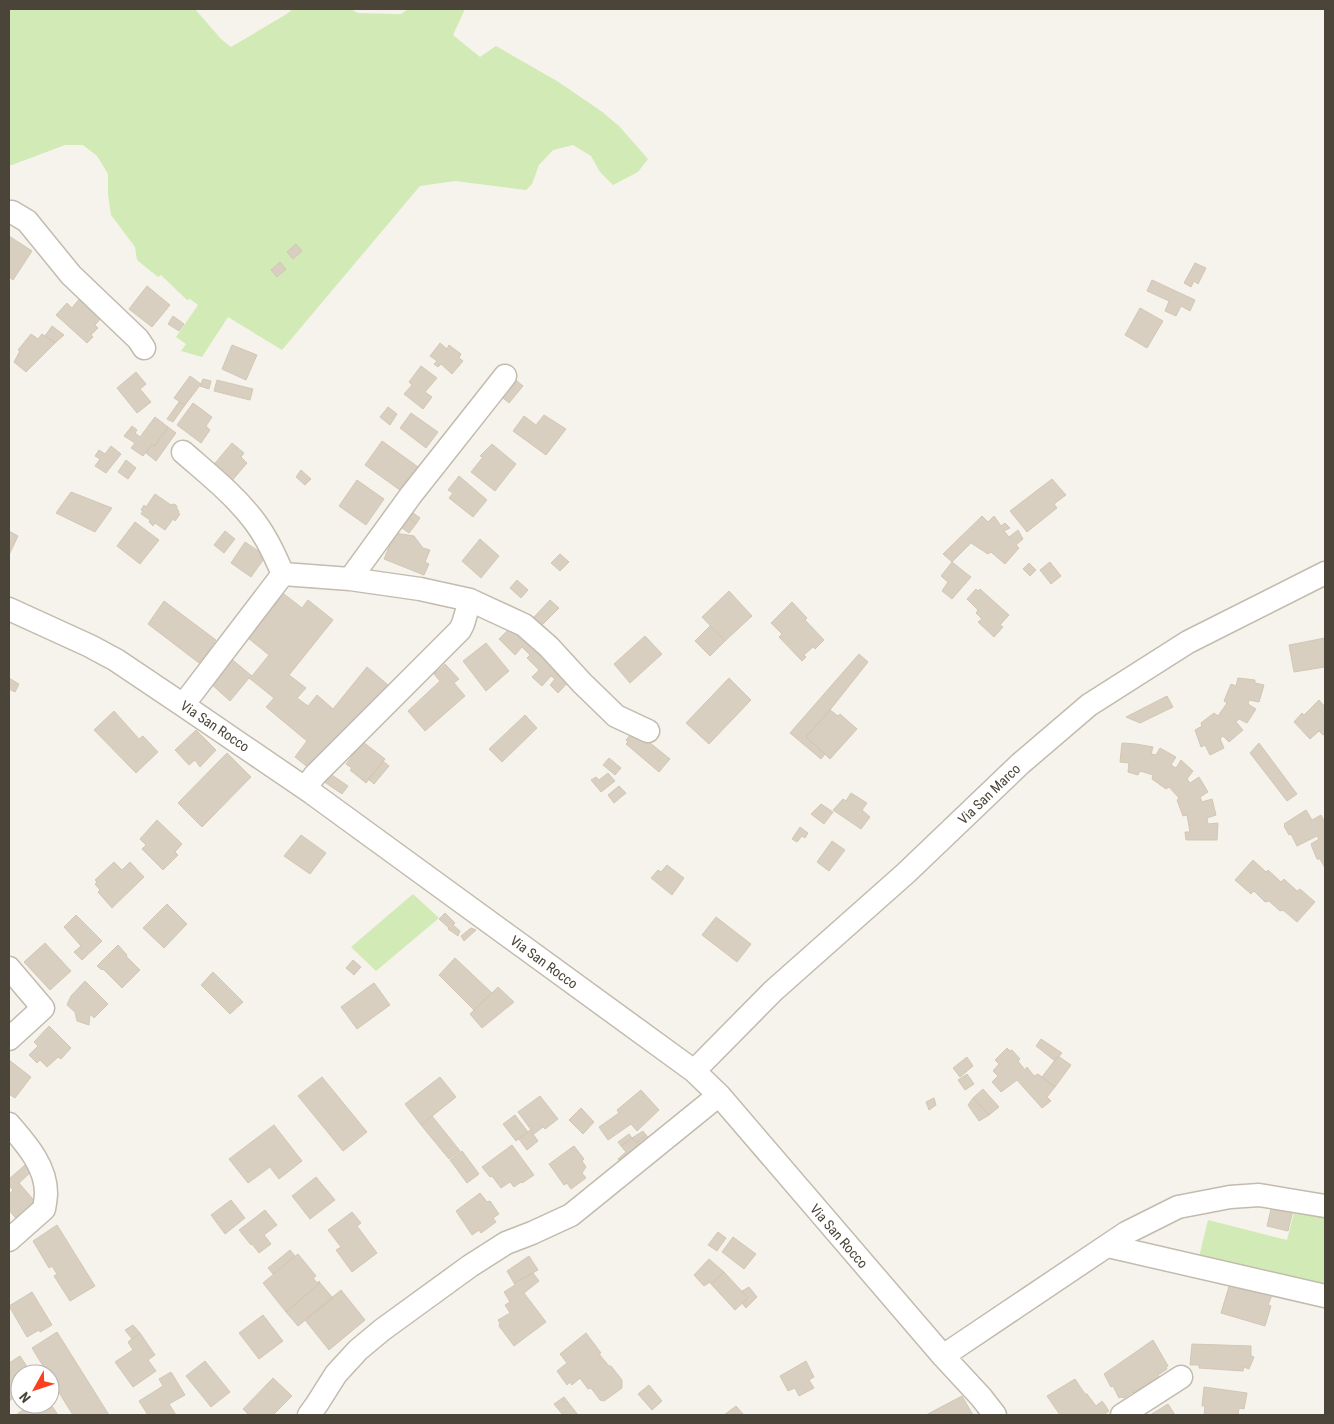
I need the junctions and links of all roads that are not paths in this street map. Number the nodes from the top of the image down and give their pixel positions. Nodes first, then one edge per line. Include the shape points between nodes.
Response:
1 (9, 212) edge
2 (144, 348) dead end
3 (505, 376) dead end
4 (182, 452) dead end
5 (1325, 573) edge
6 (283, 574) junction
7 (350, 579) junction
8 (470, 600) junction
9 (9, 609) edge
10 (183, 704) junction
11 (648, 731) dead end
12 (306, 788) junction
13 (9, 968) edge
14 (9, 1039) edge
15 (694, 1070) junction
16 (719, 1095) junction
17 (9, 1124) edge
18 (1325, 1206) edge
19 (9, 1240) edge
20 (1108, 1246) junction
21 (1325, 1296) edge
22 (943, 1356) junction
23 (1181, 1377) dead end
24 (319, 1412) edge
25 (995, 1415) edge
26 (1122, 1415) edge

1 - 2 street via 27,221 71,275
3 - 7 street
4 - 6 street via 228,491 256,522 273,549
5 - 15 street, Via San Marco via 1188,642 1089,705 1020,764 906,873 774,991
6 - 7 street
6 - 10 street
7 - 8 street
8 - 11 street via 524,625 616,716
8 - 12 street via 460,630 315,775
9 - 10 street, Via San Rocco via 96,649
10 - 12 street, Via San Rocco
12 - 15 street, Via San Rocco
13 - 14 street via 43,1008
15 - 16 street, Via San Rocco
16 - 22 street, Via San Rocco
16 - 24 street via 571,1214 506,1244 470,1266 382,1330 336,1374
17 - 19 street via 41,1168 46,1191 44,1209
18 - 20 street via 1260,1195 1230,1197 1178,1207 1126,1233
20 - 21 street
20 - 22 street
22 - 25 street, Via San Rocco
23 - 26 street

